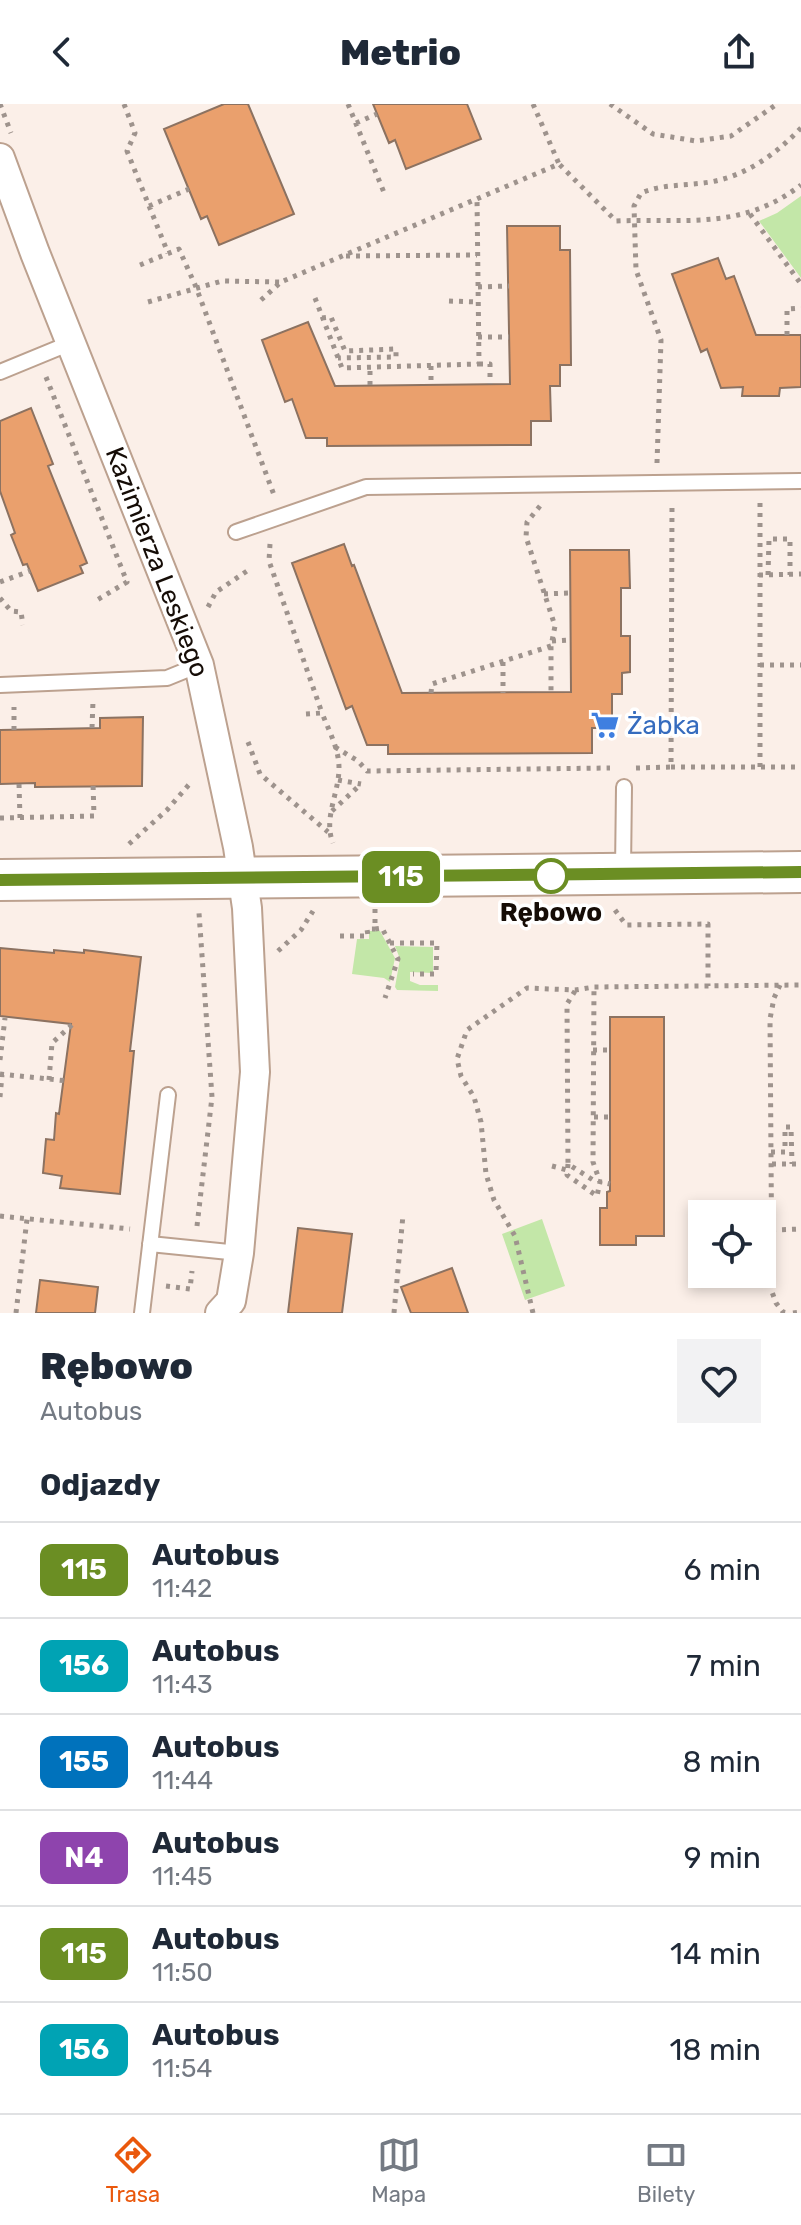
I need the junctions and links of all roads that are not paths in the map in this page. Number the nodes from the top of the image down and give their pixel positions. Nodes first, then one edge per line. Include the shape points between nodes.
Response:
1 (0, 158) edge
2 (73, 342) junction
3 (0, 372) edge
4 (801, 481) edge
5 (236, 532) dead end
6 (199, 665) junction
7 (0, 685) edge
8 (624, 787) dead end
9 (801, 872) edge
10 (244, 879) junction
11 (0, 880) edge
12 (616, 889) junction
13 (168, 1095) dead end
14 (151, 1238) junction
15 (239, 1253) junction
16 (142, 1313) edge
17 (220, 1313) edge

1 - 2 street, Kazimierza Leskiego
2 - 3 lane
2 - 6 street, Kazimierza Leskiego
4 - 5 lane via 366,487
6 - 7 lane via 167,678
6 - 10 street, Kazimierza Leskiego
8 - 12 lane
9 - 12 street
10 - 11 street
10 - 12 street
10 - 15 street, Kazimierza Leskiego via 255,1072
13 - 14 lane
14 - 15 lane
14 - 16 lane
15 - 17 street, Kazimierza Leskiego via 231,1301

